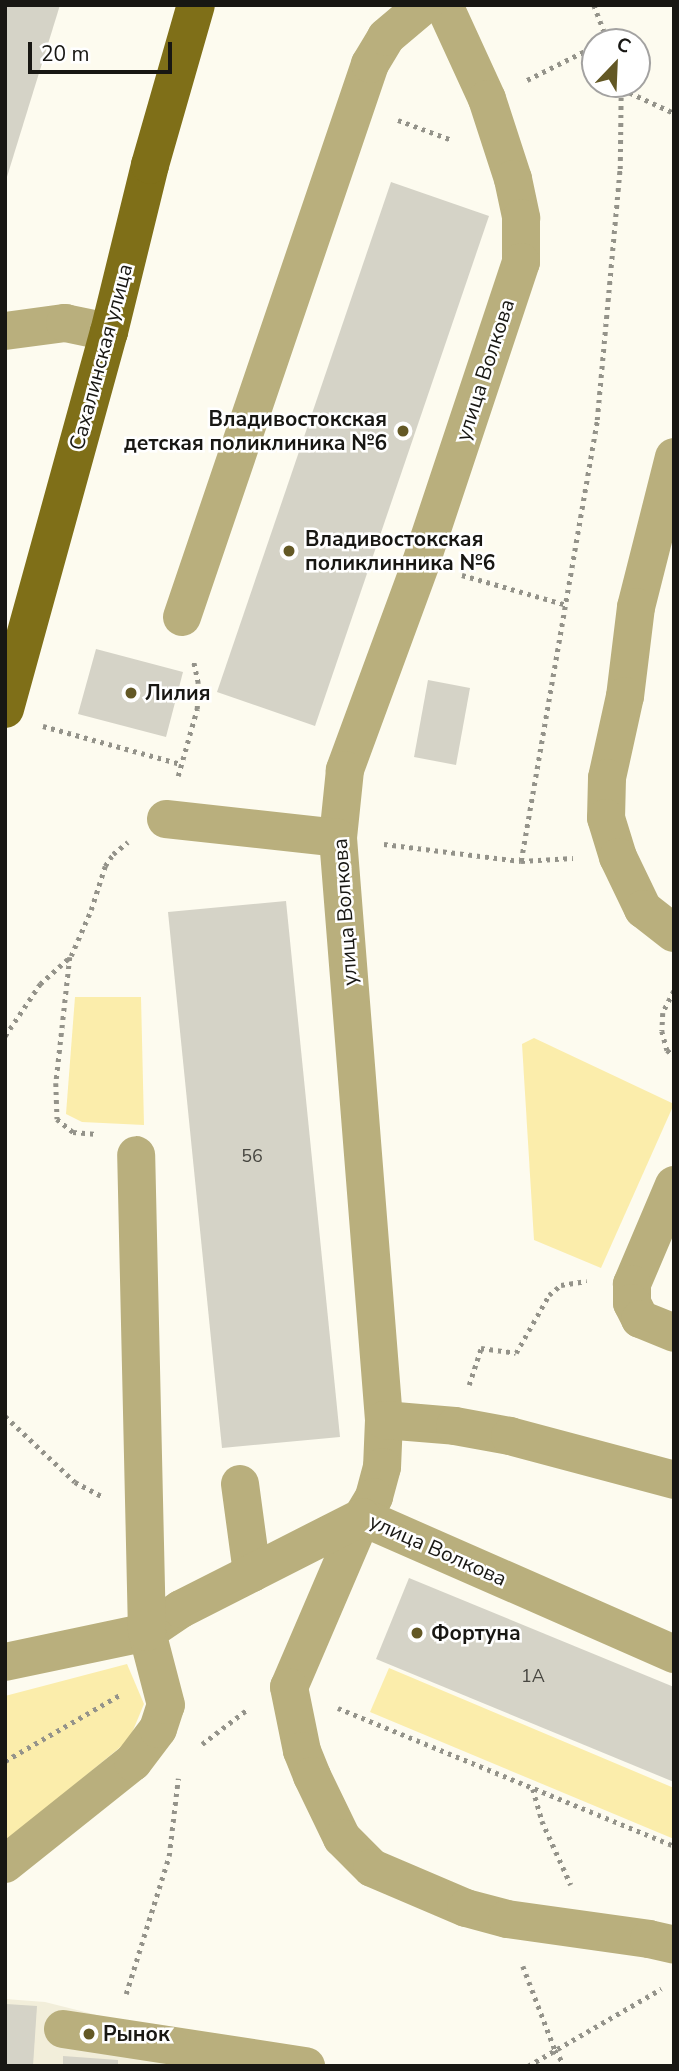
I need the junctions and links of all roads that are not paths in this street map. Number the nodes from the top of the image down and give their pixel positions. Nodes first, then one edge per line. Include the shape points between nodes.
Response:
1 (196, 5) edge
2 (424, 5) edge
3 (444, 5) edge
4 (5, 331) edge
5 (109, 332) junction
6 (674, 457) edge
7 (182, 617) road end
8 (5, 709) edge
9 (166, 819) road end
10 (338, 838) junction
11 (674, 933) edge
12 (136, 1155) road end
13 (674, 1185) edge
14 (674, 1333) edge
15 (384, 1420) junction
16 (674, 1480) edge
17 (240, 1484) dead end
18 (362, 1517) junction
19 (252, 1573) junction
20 (147, 1632) junction
21 (674, 1654) edge
22 (5, 1662) edge
23 (5, 1864) edge
24 (674, 1945) edge
25 (63, 2029) dead end
26 (306, 2066) edge

1 - 5 main road, Сахалинская улица
2 - 7 street via 386,37 369,64
3 - 10 street, улица Волкова via 487,99 506,159 521,218 521,262 421,563 345,769
4 - 5 street via 65,323
5 - 8 main road, Сахалинская улица
6 - 11 street via 636,607 625,696 607,778 606,818 618,857 643,909
9 - 10 street
10 - 15 street, улица Волкова
12 - 20 street
13 - 14 street via 632,1284 632,1303 640,1319
15 - 16 street via 455,1426
15 - 18 street, улица Волкова via 383,1466
17 - 19 street
18 - 19 street
18 - 21 street, улица Волкова
18 - 24 street via 289,1687 302,1751 342,1838 372,1868 466,1908 507,1919
19 - 20 street
20 - 22 street
20 - 23 street via 166,1705 153,1737 133,1762
25 - 26 street

